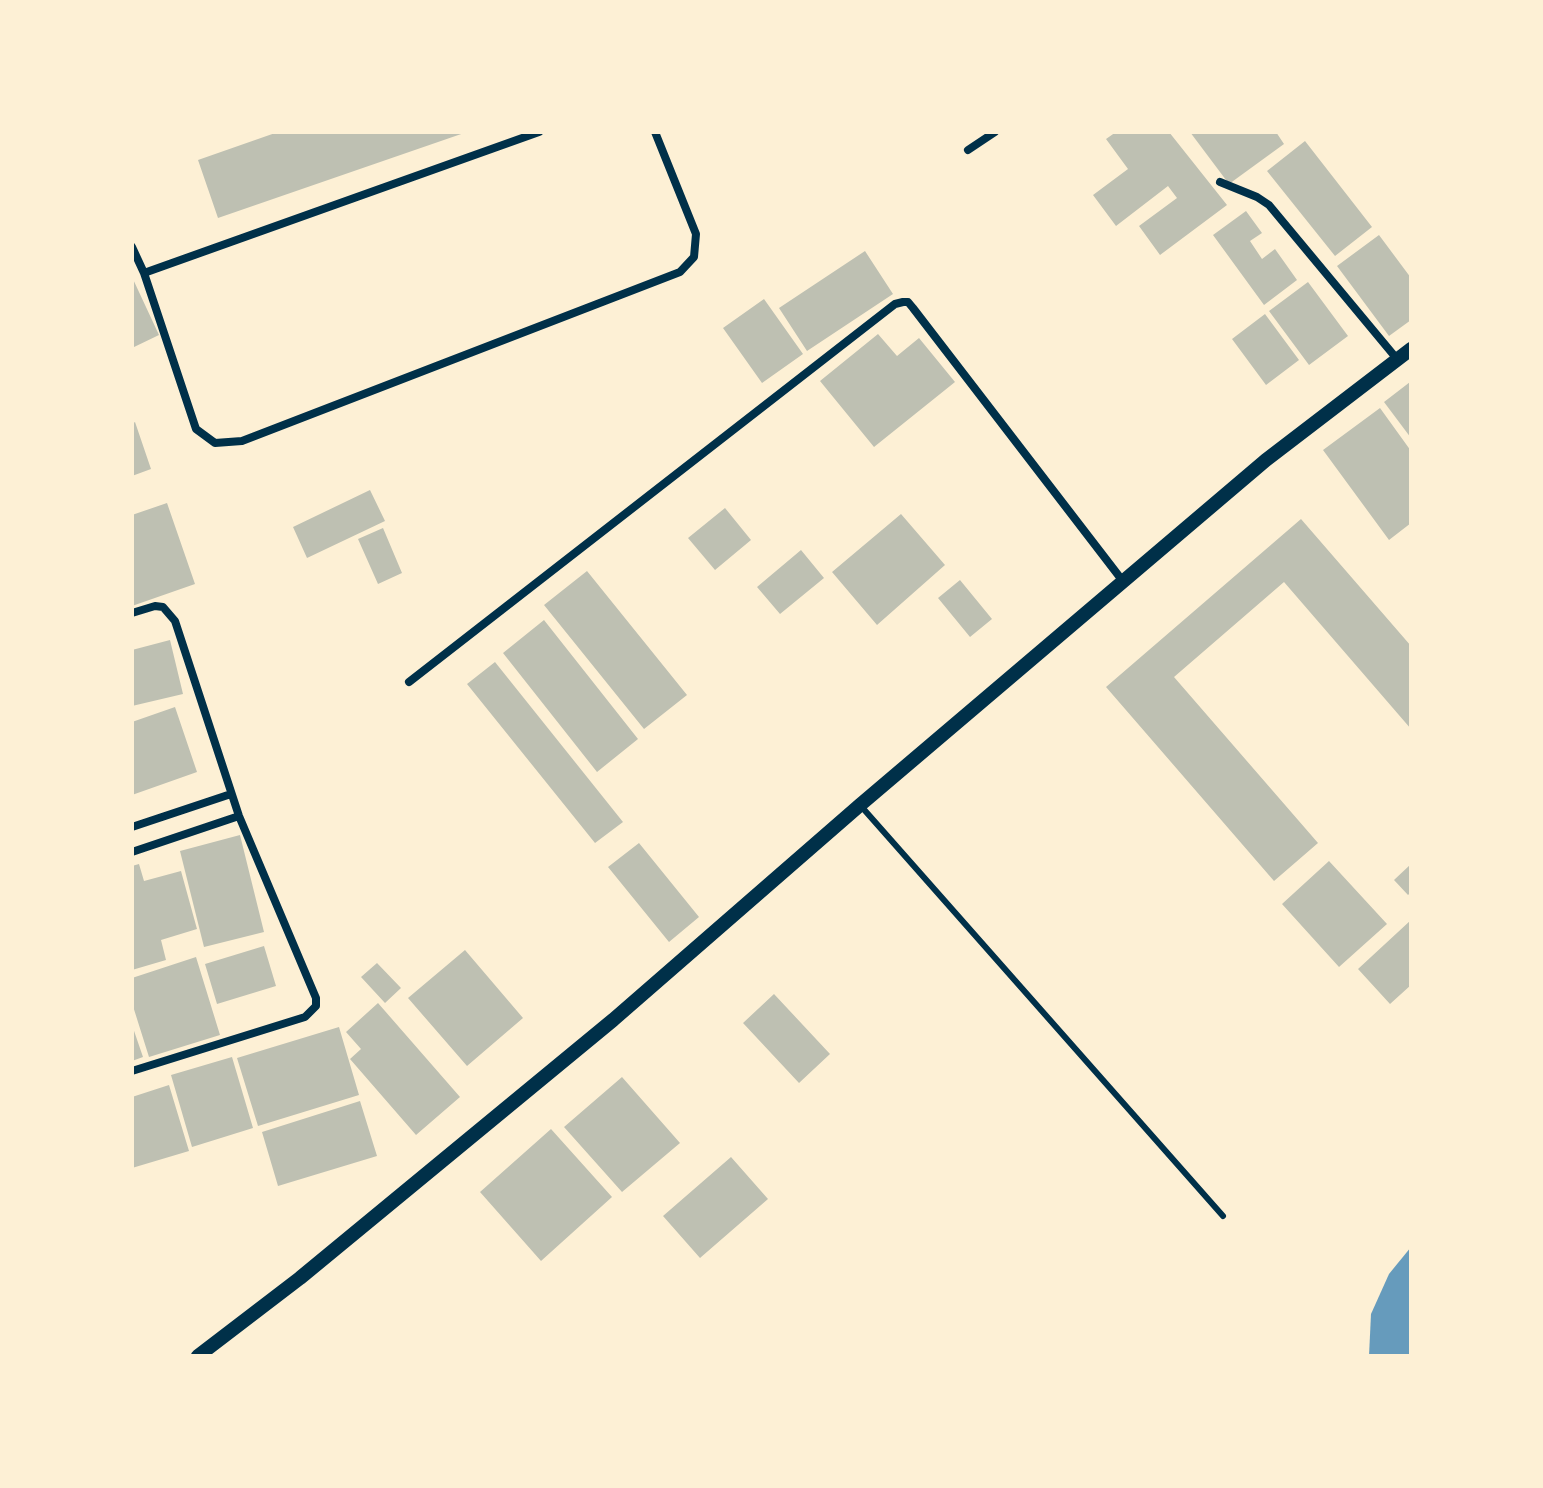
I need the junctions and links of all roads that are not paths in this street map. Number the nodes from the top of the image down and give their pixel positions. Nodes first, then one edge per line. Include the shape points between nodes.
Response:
1 (539, 132) edge
2 (655, 132) edge
3 (995, 132) edge
4 (968, 150) dead end
5 (1220, 182) dead end
6 (132, 247) edge
7 (144, 273) junction
8 (1411, 349) edge
9 (1397, 359) junction
10 (1122, 580) junction
11 (132, 613) edge
12 (409, 682) dead end
13 (231, 794) junction
14 (860, 805) junction
15 (239, 816) junction
16 (132, 827) edge
17 (132, 852) edge
18 (132, 1071) edge
19 (1223, 1216) dead end
20 (198, 1356) edge

1 - 7 street
2 - 7 street via 696,234 694,257 680,272 242,441 215,443 196,429
3 - 4 street
5 - 9 street via 1269,205
6 - 7 street
8 - 9 street
9 - 10 street
10 - 12 street via 913,308 903,302
10 - 14 street
11 - 13 street via 155,606 170,612 175,621
13 - 15 street
13 - 16 street
14 - 19 lane
14 - 20 street via 601,1030
15 - 17 street
15 - 18 street via 316,1006 305,1017

